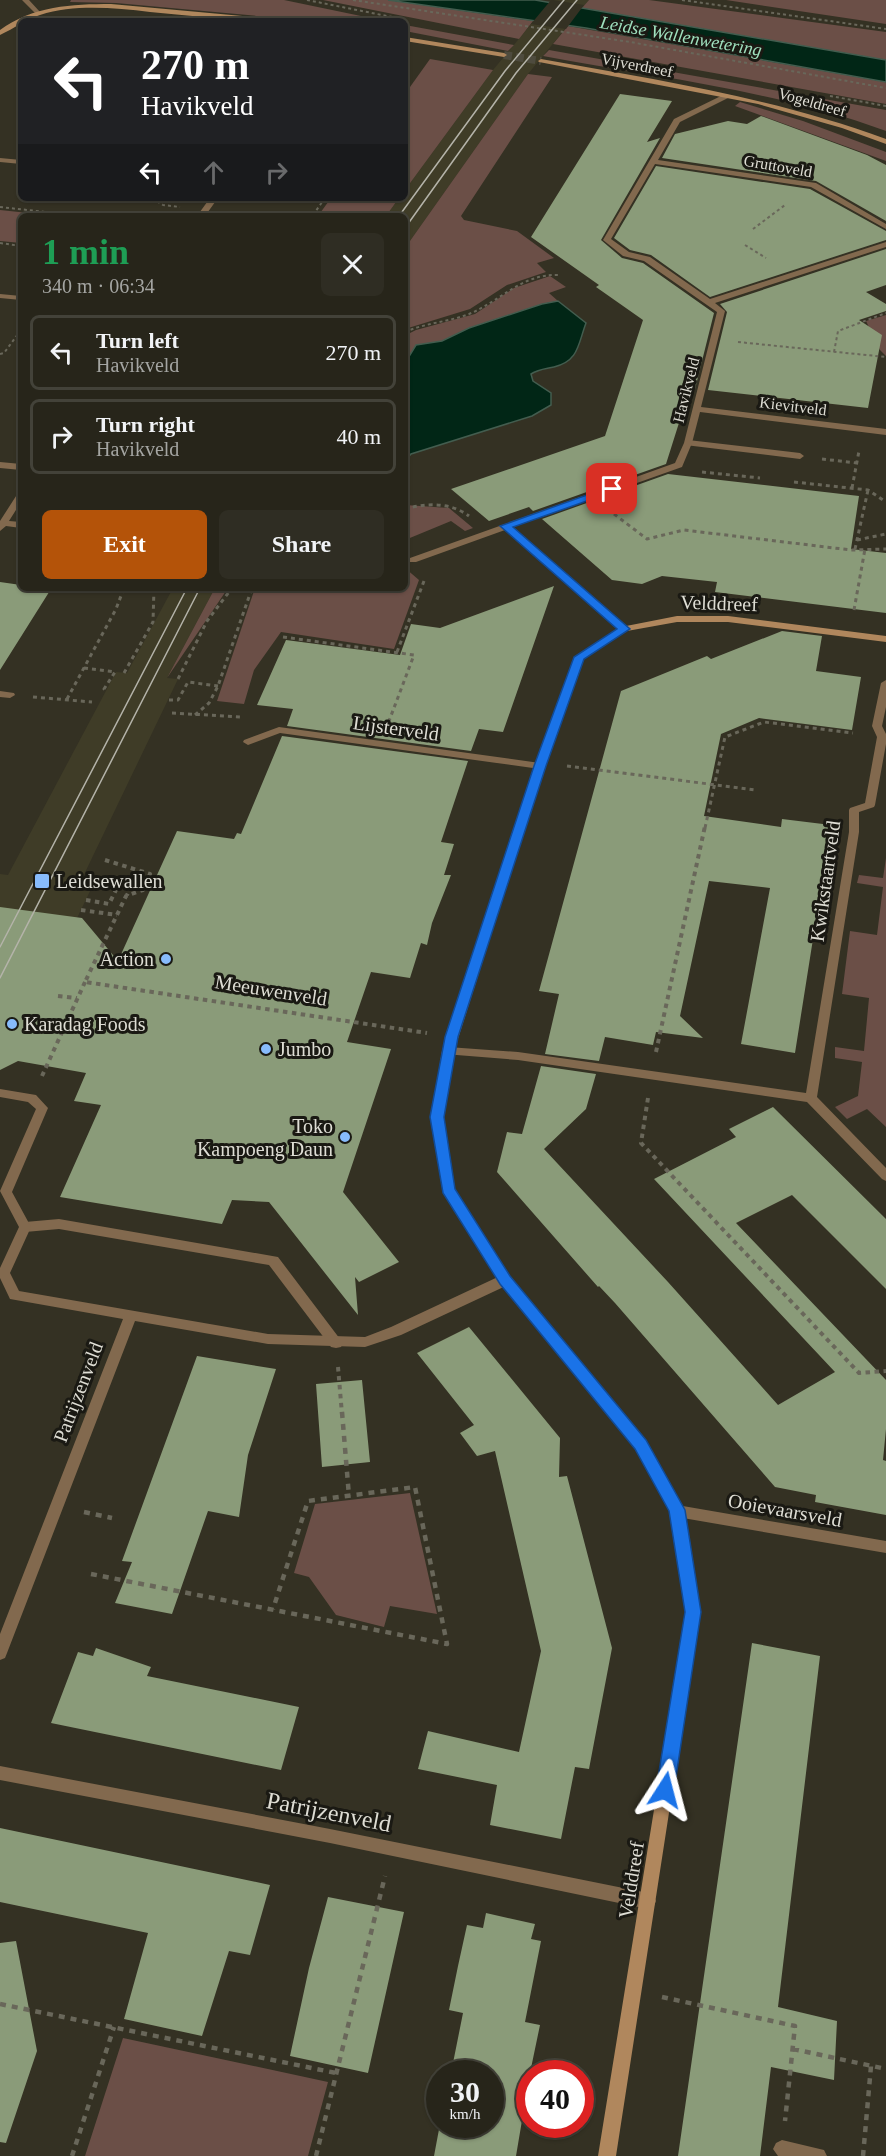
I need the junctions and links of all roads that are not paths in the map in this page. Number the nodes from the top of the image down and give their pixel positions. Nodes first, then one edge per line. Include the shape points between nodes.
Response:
1 (25, 0) edge
2 (38, 13) junction
3 (26, 18) edge
4 (212, 18) edge
5 (18, 21) edge
6 (0, 33) edge
7 (408, 39) edge
8 (504, 55) tunnel mouth
9 (541, 61) tunnel mouth
10 (728, 96) junction
11 (886, 142) edge
12 (0, 160) edge
13 (18, 162) edge
14 (655, 162) junction
15 (886, 227) edge
16 (886, 244) edge
17 (0, 296) edge
18 (18, 298) edge
19 (709, 302) junction
20 (697, 410) junction
21 (886, 432) edge
22 (688, 443) junction
23 (800, 456) road end
24 (0, 465) edge
25 (18, 467) edge
26 (18, 500) edge
27 (2, 525) edge
28 (18, 525) edge
29 (506, 526) junction
30 (413, 560) dead end
31 (624, 629) junction
32 (886, 639) edge
33 (886, 682) edge
34 (248, 742) dead end
35 (541, 764) junction
36 (448, 1051) junction
37 (0, 1093) edge
38 (811, 1098) junction
39 (886, 1176) edge
40 (25, 1227) junction
41 (505, 1280) junction
42 (131, 1315) junction
43 (336, 1342) junction
44 (677, 1510) junction
45 (886, 1547) edge
46 (0, 1653) edge
47 (0, 1773) edge
48 (648, 1901) junction
49 (782, 2149) road end
50 (607, 2156) edge
51 (818, 2156) edge

1 - 2 street
2 - 3 street
2 - 4 street via 56,8 102,6
5 - 6 street
7 - 8 street
9 - 10 street, Vijverdreef
10 - 11 street, Vogeldreef via 782,107
10 - 14 street via 678,121
12 - 13 street
14 - 15 street, Gruttoveld via 813,185
14 - 19 street via 607,240 626,255 647,260
16 - 19 street
17 - 18 street
19 - 20 street, Havikveld via 721,311
20 - 21 street, Kievitveld
20 - 22 street, Havikveld
22 - 23 street
22 - 29 street, Havikveld via 679,465
24 - 25 street
26 - 27 street
27 - 28 street
29 - 30 street
29 - 31 street
31 - 32 street, Velddreef via 677,619 728,619
31 - 35 street, Velddreef via 579,657
33 - 38 street, Kwikstaartveld via 878,726 882,737 870,805 854,810 854,832
34 - 35 street, Lijsterveld via 279,730
35 - 36 street, Velddreef
36 - 38 street via 518,1056
36 - 41 street, Velddreef via 437,1117 448,1189
37 - 40 street via 32,1098 42,1108 6,1192
38 - 39 street
40 - 42 street via 4,1273 15,1295
40 - 43 street via 59,1224 273,1261
41 - 43 street via 396,1331 365,1342
41 - 44 street, Velddreef via 641,1444
42 - 43 street via 268,1339
42 - 46 street, Patrijzenveld
44 - 45 street, Ooievaarsveld
44 - 48 street, Velddreef via 693,1612
47 - 48 street, Patrijzenveld
48 - 50 street, Velddreef
49 - 51 street

